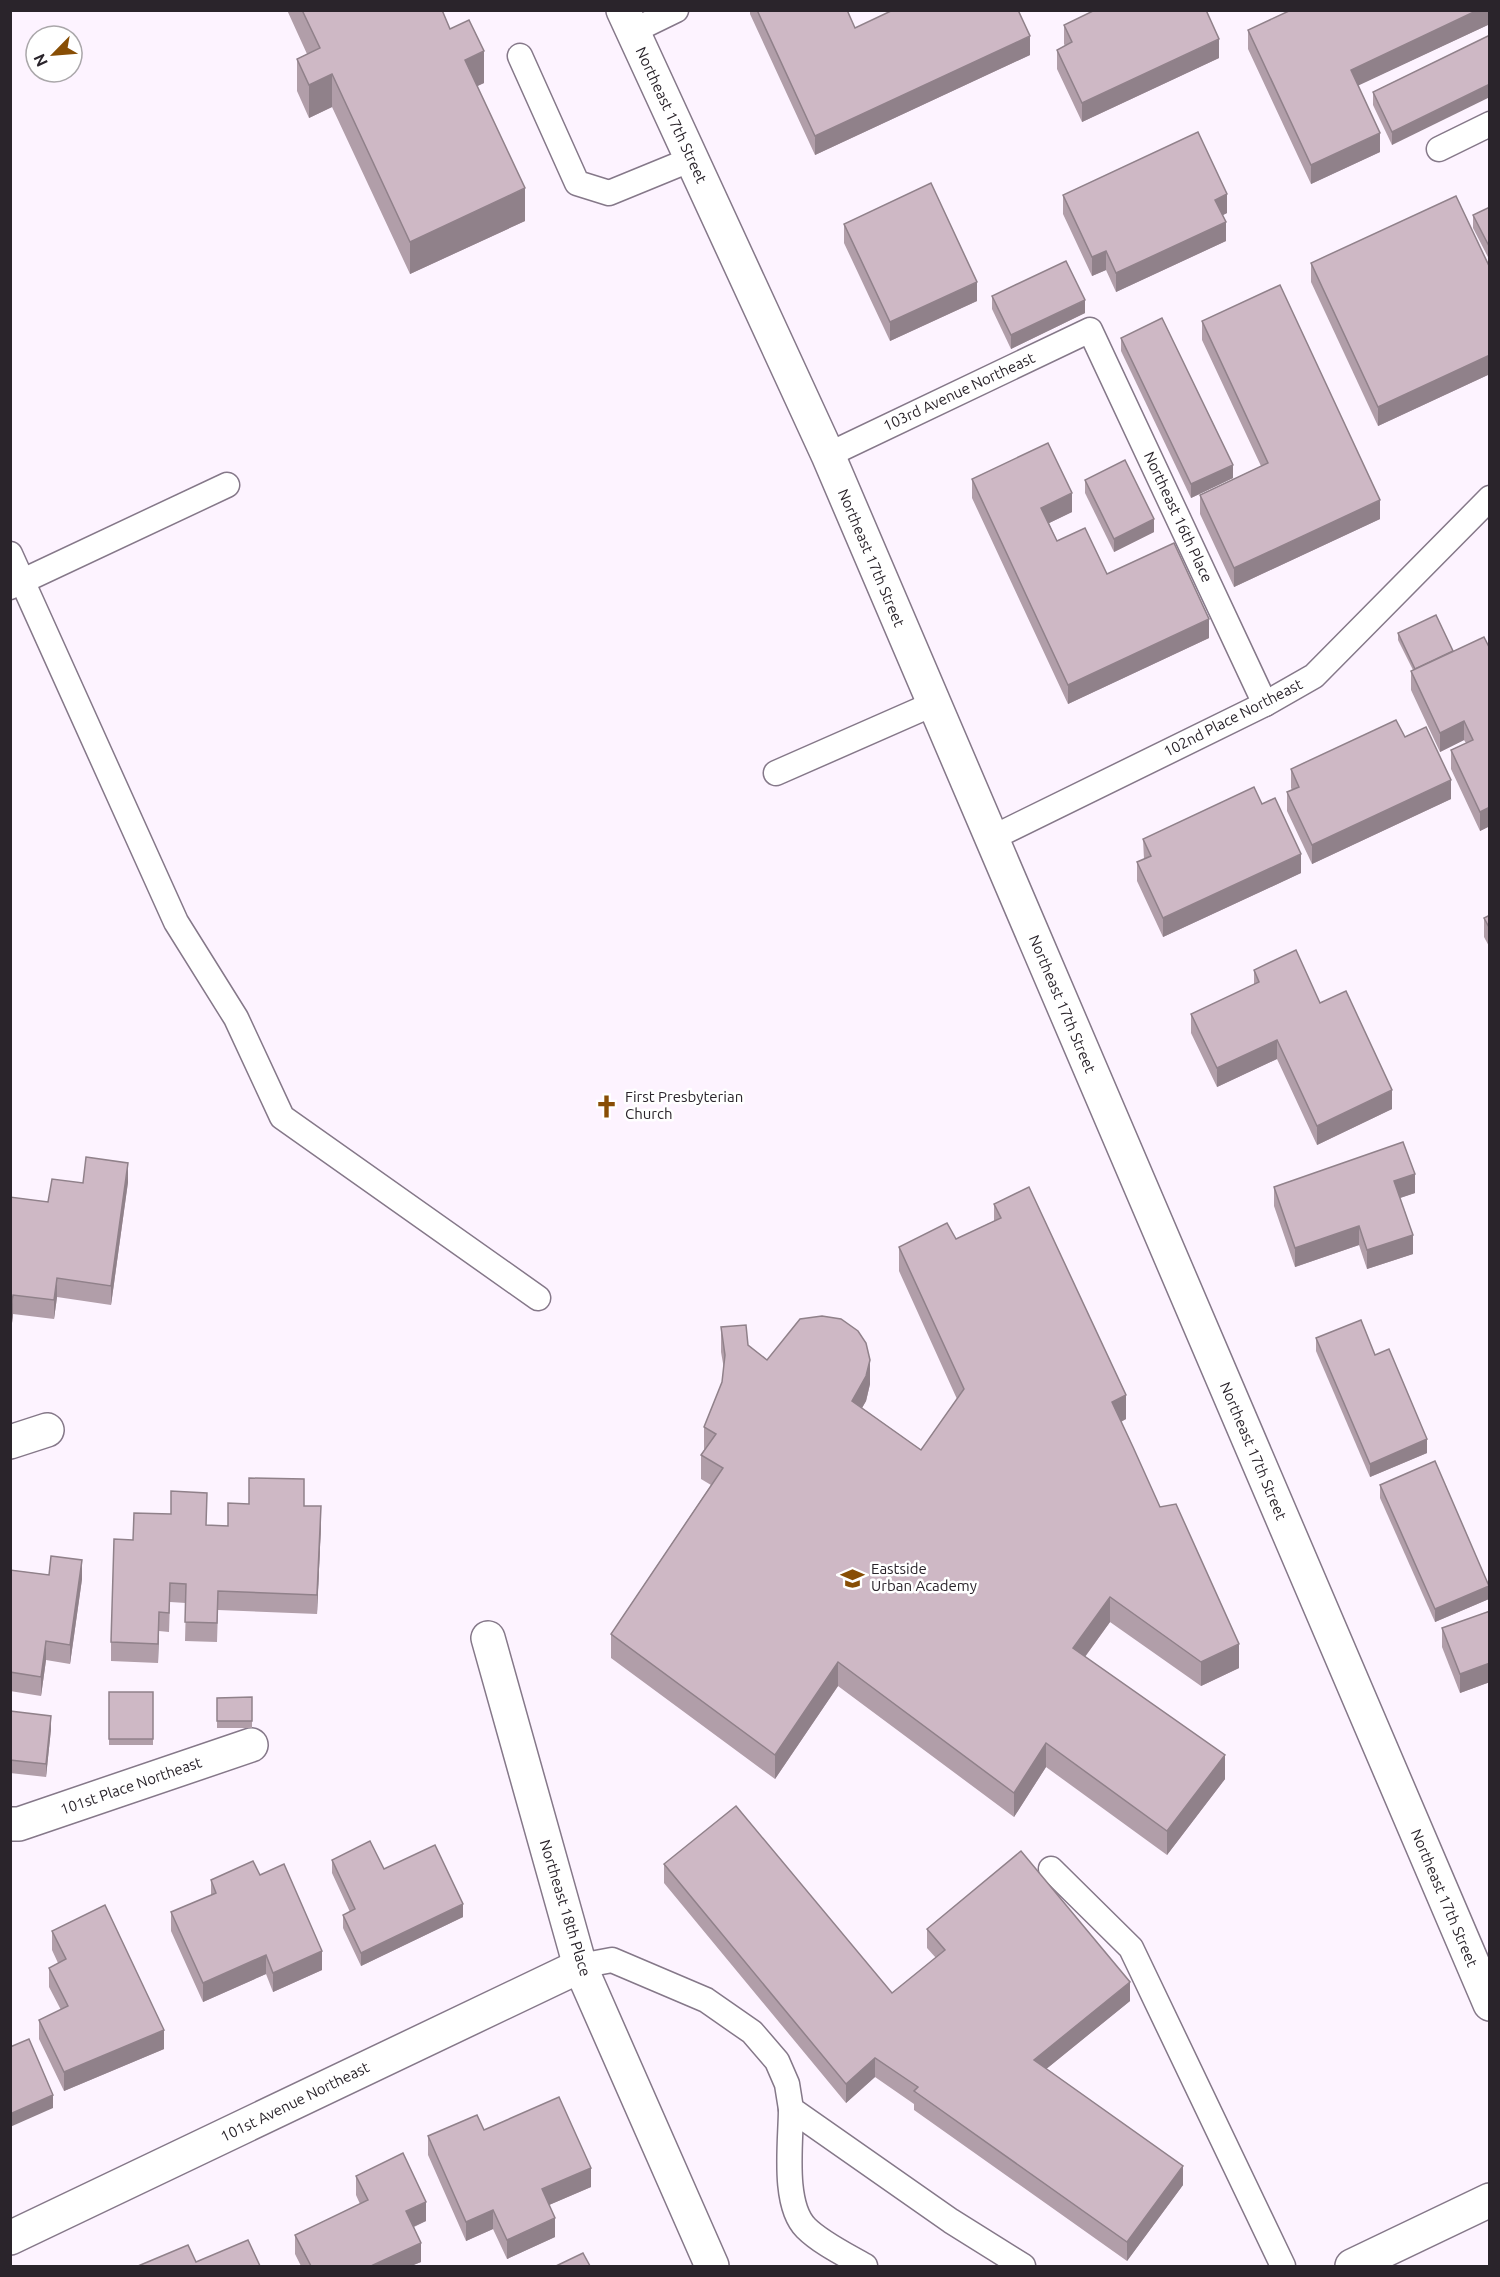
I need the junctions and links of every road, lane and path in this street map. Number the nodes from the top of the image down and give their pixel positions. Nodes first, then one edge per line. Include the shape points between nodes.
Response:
1 (676, 10) edge
2 (628, 21) edge
3 (520, 56) dead end
4 (1490, 124) edge
5 (1439, 149) dead end
6 (692, 159) junction
7 (1090, 330) joint
8 (828, 455) junction
9 (227, 485) dead end
10 (1490, 498) edge
11 (10, 554) edge
12 (17, 584) edge
13 (933, 704) junction
14 (1265, 704) junction
15 (776, 773) dead end
16 (992, 838) junction
17 (538, 1298) dead end
18 (47, 1430) dead end
19 (10, 1442) edge
20 (488, 1638) dead end
21 (251, 1745) dead end
22 (10, 1824) edge
23 (1051, 1869) dead end
24 (580, 1966) junction
25 (1490, 2004) edge
26 (791, 2109) junction
27 (1490, 2200) edge
28 (10, 2238) edge
29 (712, 2266) edge
30 (864, 2266) edge
31 (1023, 2266) edge
32 (1283, 2266) edge
33 (1352, 2266) edge

1 - 2 lane
2 - 6 street, Northeast 17th Street
3 - 6 lane via 577,183 609,193
4 - 5 lane
6 - 8 street, Northeast 17th Street
7 - 8 lane, 103rd Avenue Northeast
7 - 14 lane, Northeast 16th Place
8 - 13 street, Northeast 17th Street
9 - 12 lane
10 - 14 lane, 102nd Place Northeast via 1314,676
11 - 12 lane
12 - 17 lane via 176,922 236,1018 282,1118
13 - 15 lane
13 - 16 street, Northeast 17th Street
14 - 16 lane, 102nd Place Northeast
16 - 25 street, Northeast 17th Street
18 - 19 street
20 - 24 street, Northeast 18th Place
21 - 22 street, 101st Place Northeast
23 - 32 lane via 1131,1948
24 - 26 lane via 612,1960 715,2006 752,2032 777,2061 787,2084
24 - 28 street, 101st Avenue Northeast
24 - 29 street, Northeast 18th Place
26 - 30 lane via 791,2187 795,2212 806,2228
26 - 31 lane via 951,2221
27 - 33 street

